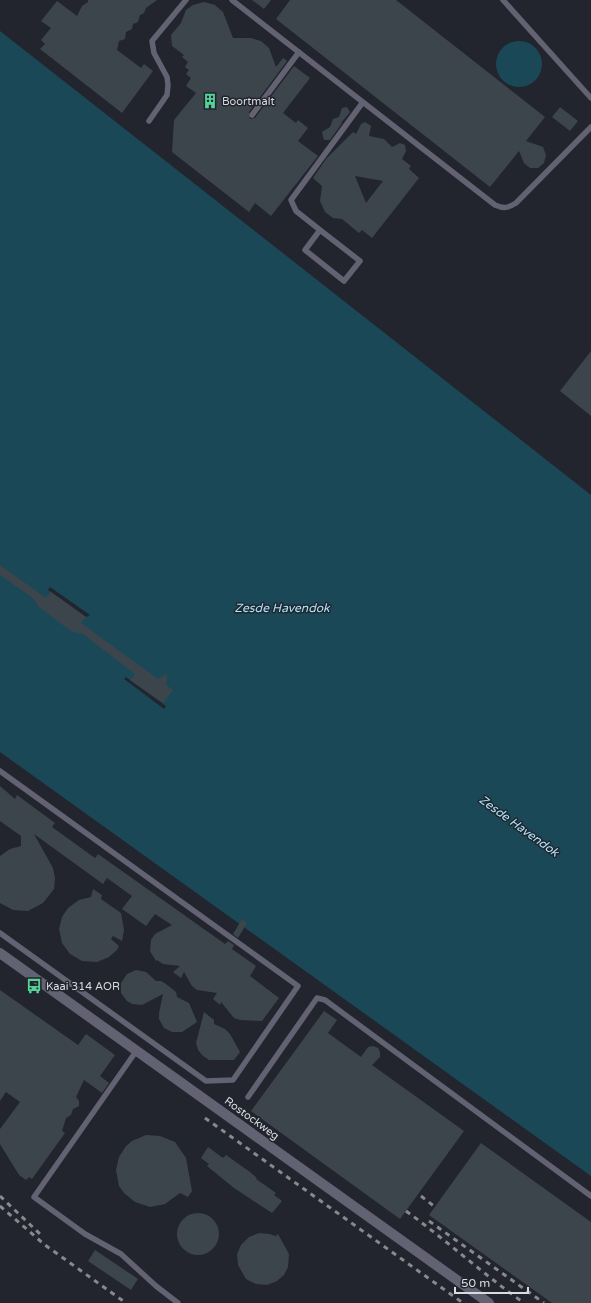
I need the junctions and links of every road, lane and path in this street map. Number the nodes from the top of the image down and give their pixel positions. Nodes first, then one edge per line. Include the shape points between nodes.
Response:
1 (186, 0) edge
2 (232, 0) edge
3 (503, 0) edge
4 (299, 52) junction
5 (591, 98) edge
6 (363, 102) junction
7 (252, 115) dead end
8 (149, 121) dead end
9 (591, 127) edge
10 (320, 230) junction
11 (0, 771) edge
12 (0, 933) edge
13 (0, 953) edge
14 (137, 1050) junction
15 (248, 1097) dead end
16 (591, 1196) edge
17 (178, 1303) edge
18 (489, 1303) edge

1 - 8 lane via 152,41 154,54 165,72 168,85 167,95
2 - 4 lane
3 - 5 lane
4 - 6 lane
4 - 7 lane
6 - 9 lane via 502,208 509,208 516,203
6 - 10 lane via 291,200 296,211
10 - 10 lane via 305,250 344,281 360,261
11 - 12 lane via 298,986 233,1080 206,1081
13 - 14 street, Rostockweg
14 - 17 lane via 34,1197 85,1234 121,1254
14 - 18 street, Rostockweg
15 - 16 lane via 317,998 325,1000

